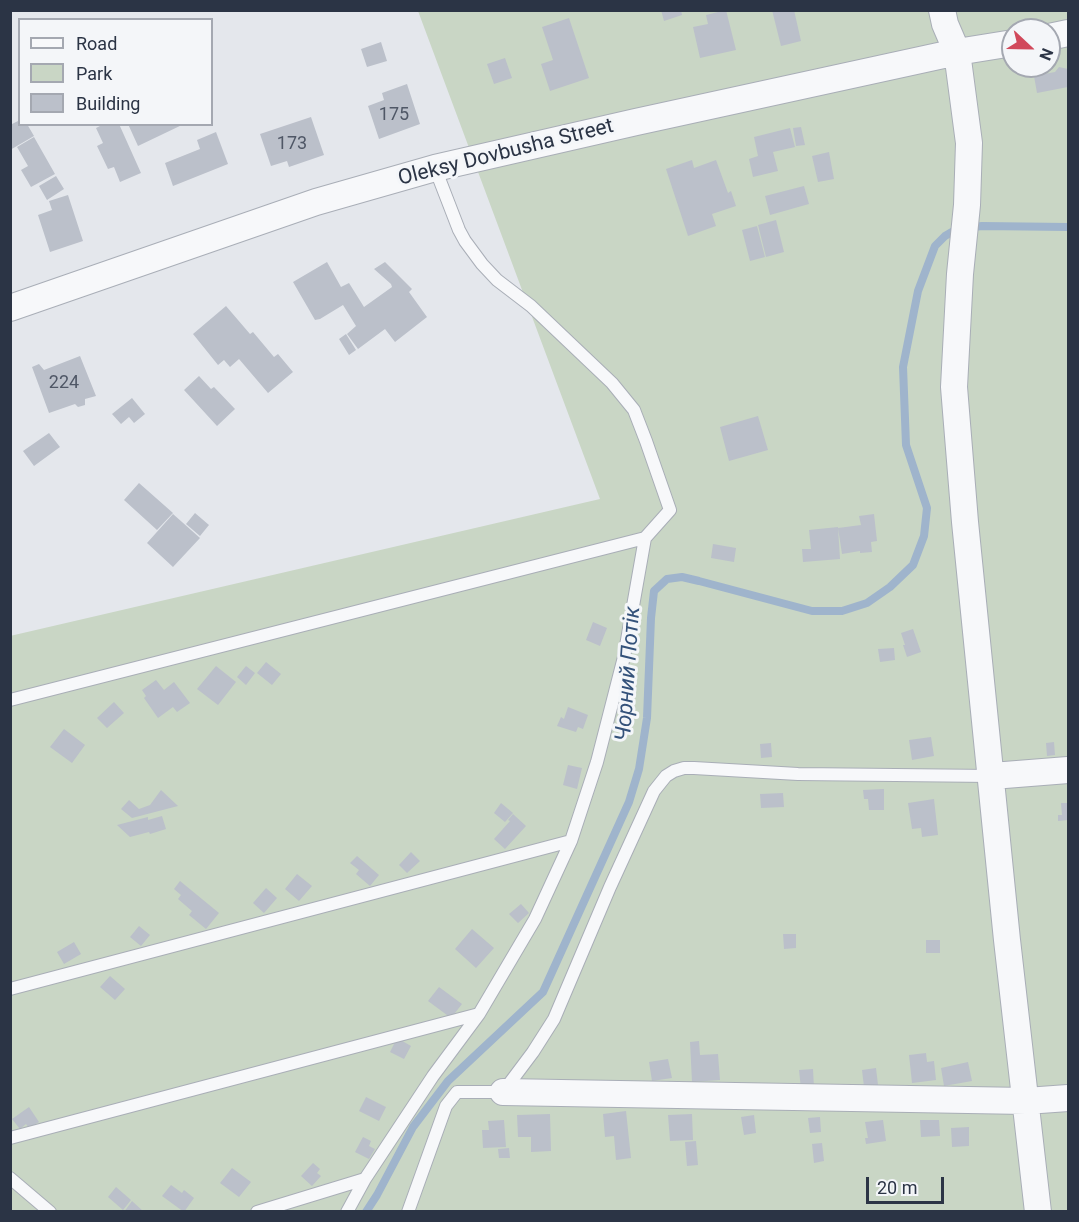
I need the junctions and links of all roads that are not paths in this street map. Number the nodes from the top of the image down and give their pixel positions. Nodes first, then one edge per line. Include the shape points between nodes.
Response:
1 (942, 10) edge
2 (1001, 45) edge
3 (957, 52) junction
4 (435, 168) junction
5 (10, 308) edge
6 (645, 538) junction
7 (10, 700) edge
8 (1068, 770) edge
9 (992, 776) junction
10 (571, 841) junction
11 (10, 989) edge
12 (479, 1014) junction
13 (503, 1092) junction
14 (1068, 1098) edge
15 (1026, 1101) junction
16 (10, 1138) edge
17 (10, 1178) edge
18 (365, 1179) junction
19 (50, 1212) edge
20 (257, 1212) edge
21 (347, 1212) edge
22 (408, 1212) edge
23 (1038, 1212) edge

1 - 3 street
2 - 3 street, Oleksy Dovbusha Street
3 - 4 street, Oleksy Dovbusha Street
3 - 9 street via 969,143 954,387
4 - 5 street, Oleksy Dovbusha Street via 316,202
4 - 6 lane via 459,230 482,264 612,383 634,410 670,510
6 - 7 lane
6 - 10 lane via 624,657 597,762
8 - 9 street
9 - 13 lane via 798,774 694,768 666,776 654,791 554,1019
9 - 15 street
10 - 11 lane
10 - 12 lane via 535,919
12 - 16 lane
12 - 18 lane
13 - 15 street
13 - 22 lane via 457,1092 446,1106
14 - 15 street
15 - 23 street
17 - 19 lane
18 - 20 lane
18 - 21 lane

